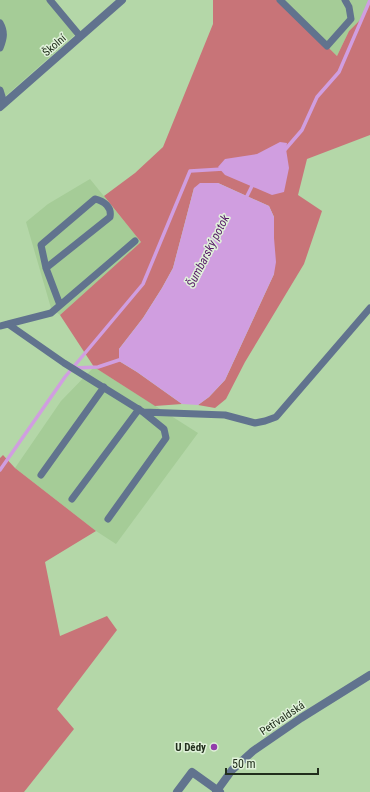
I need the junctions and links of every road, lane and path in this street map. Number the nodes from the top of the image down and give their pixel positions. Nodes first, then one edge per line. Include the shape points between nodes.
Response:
1 (50, 0) edge
2 (122, 0) edge
3 (280, 0) edge
4 (345, 0) edge
5 (0, 22) edge
6 (80, 36) junction
7 (0, 48) edge
8 (0, 90) edge
9 (2, 105) edge
10 (135, 241) dead end
11 (46, 268) junction
12 (60, 306) junction
13 (370, 308) edge
14 (8, 324) junction
15 (0, 326) edge
16 (104, 387) junction
17 (141, 411) junction
18 (41, 475) dead end
19 (72, 499) dead end
20 (108, 518) dead end
21 (370, 675) edge
22 (218, 791) edge
23 (177, 792) edge

1 - 6 lane
2 - 6 street, Školní
3 - 4 lane via 328,46 351,19
5 - 7 lane via 4,36
6 - 9 street, Školní
8 - 9 lane
10 - 12 lane
11 - 11 lane via 110,217 111,212 102,200 95,199 41,245
11 - 12 lane
12 - 14 lane via 51,313
13 - 17 lane via 276,417 265,422 255,423 225,415
14 - 15 lane
14 - 16 lane
16 - 17 lane
16 - 18 lane
17 - 19 lane
17 - 20 lane via 164,429 166,438
21 - 22 street, Petřvaldská via 253,751 232,770
22 - 23 street via 192,772

